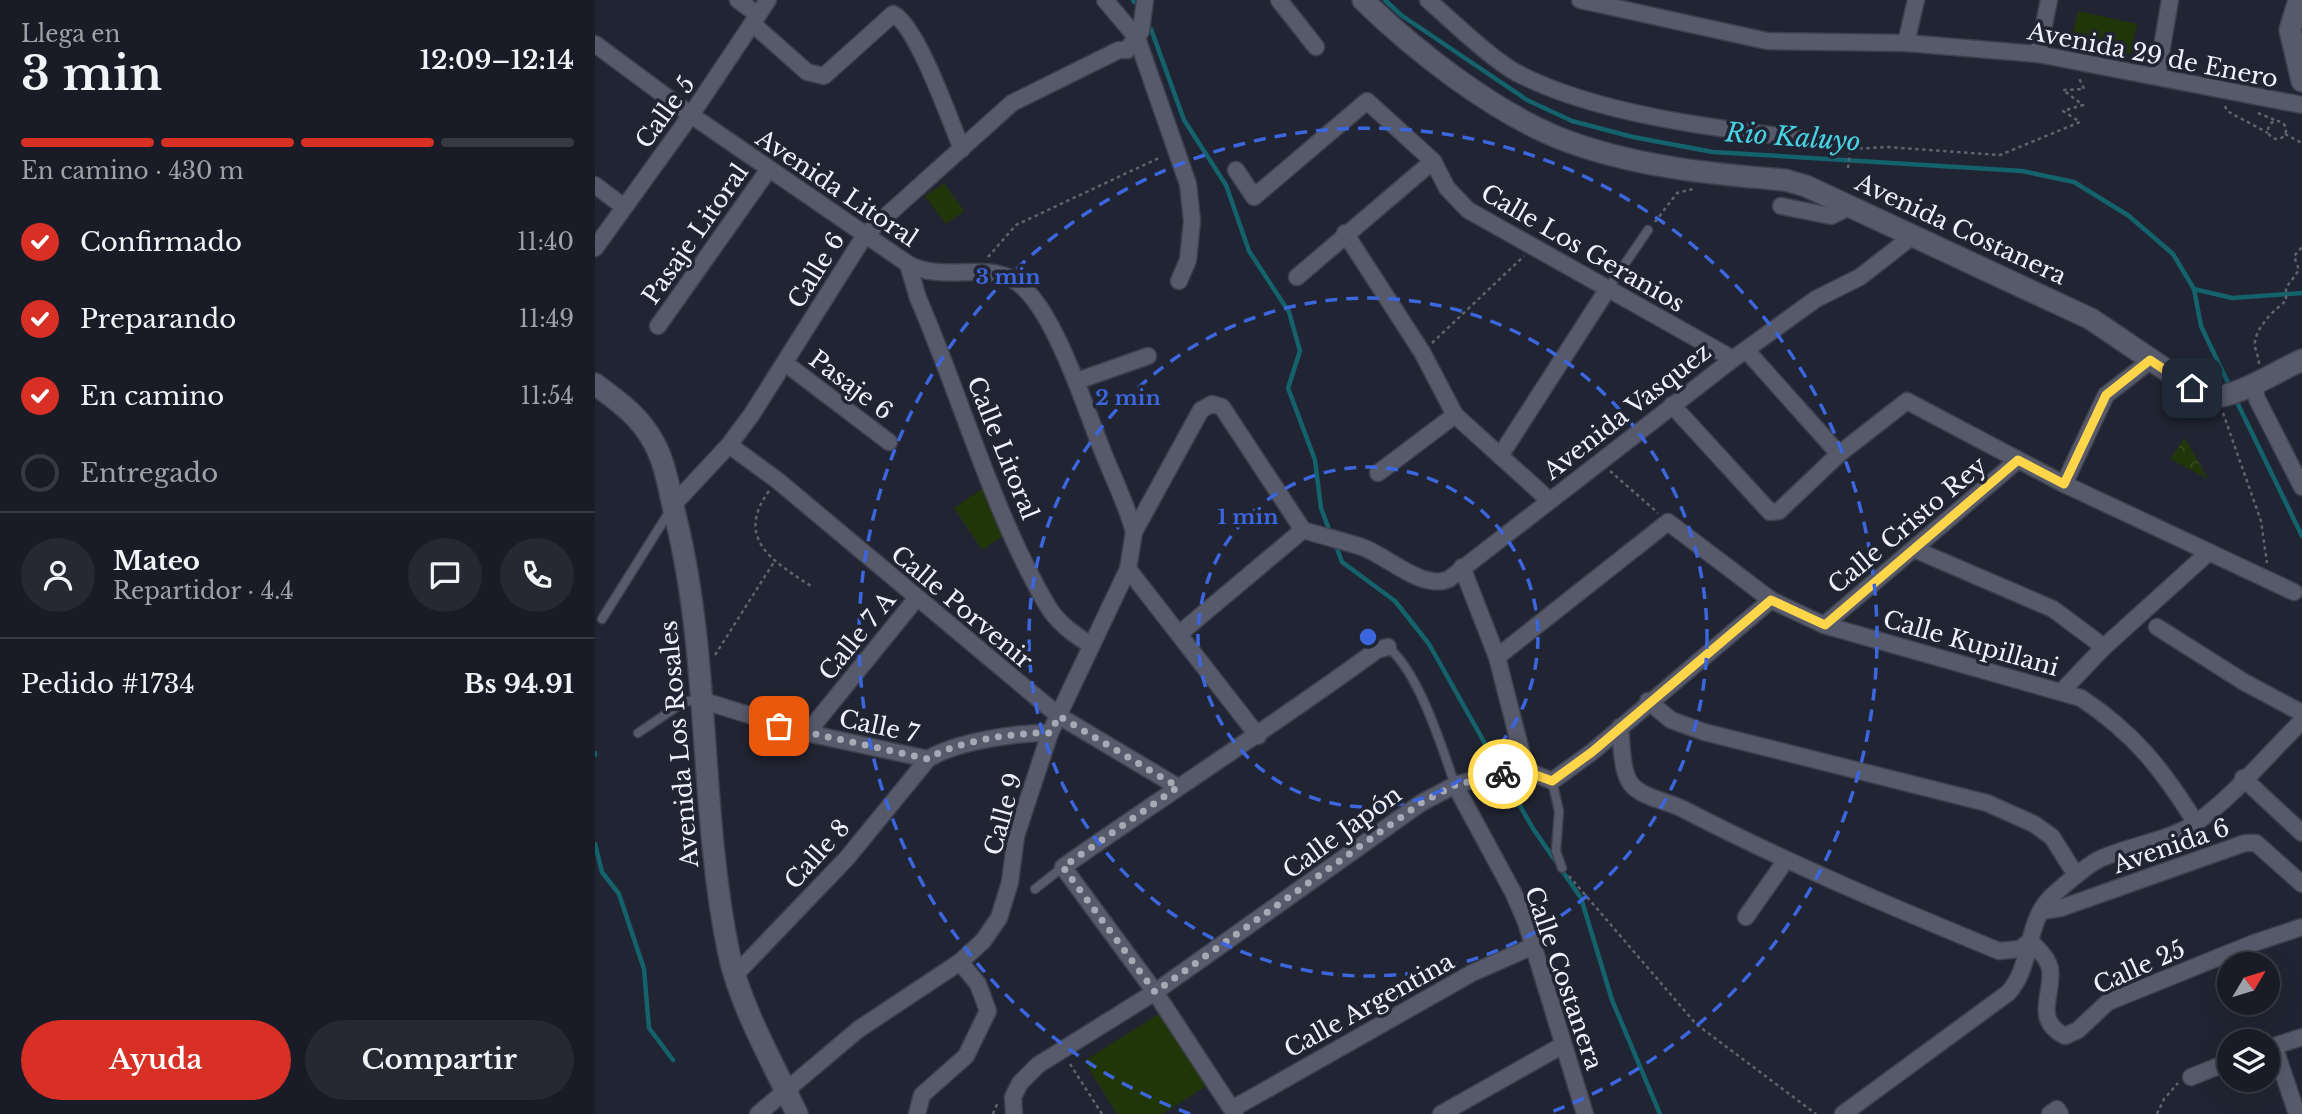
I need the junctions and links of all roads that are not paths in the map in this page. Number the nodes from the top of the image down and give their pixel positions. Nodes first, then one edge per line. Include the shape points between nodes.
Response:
1 (738, 0) edge
2 (768, 0) edge
3 (1105, 0) edge
4 (1145, 0) edge
5 (1279, 0) edge
6 (1363, 0) edge
7 (1428, 0) edge
8 (1580, 0) edge
9 (1916, 0) edge
10 (2049, 0) edge
11 (2170, 0) edge
12 (2298, 0) edge
13 (892, 7) edge
14 (756, 20) junction
15 (1139, 35) junction
16 (1906, 43) junction
17 (595, 44) edge
18 (1316, 47) dead end
19 (2038, 54) junction
20 (2157, 76) junction
21 (2302, 81) edge
22 (2302, 105) edge
23 (691, 115) junction
24 (1805, 139) road end
25 (963, 149) junction
26 (1433, 162) junction
27 (768, 169) junction
28 (1236, 170) dead end
29 (595, 185) edge
30 (1781, 206) dead end
31 (1851, 206) junction
32 (624, 207) junction
33 (1649, 230) road end
34 (1345, 233) junction
35 (865, 235) junction
36 (1914, 235) junction
37 (595, 248) edge
38 (908, 264) junction
39 (1297, 277) dead end
40 (1179, 281) dead end
41 (1607, 290) junction
42 (658, 326) dead end
43 (1740, 355) junction
44 (1148, 356) dead end
45 (2150, 360) junction
46 (2302, 360) edge
47 (785, 363) junction
48 (1077, 381) junction
49 (595, 384) edge
50 (2251, 384) junction
51 (1672, 405) junction
52 (1455, 415) junction
53 (889, 442) dead end
54 (729, 445) junction
55 (1839, 454) junction
56 (1500, 456) junction
57 (2018, 460) junction
58 (1378, 473) dead end
59 (2064, 484) junction
60 (2302, 486) edge
61 (1549, 500) junction
62 (673, 505) junction
63 (1303, 530) junction
64 (1134, 531) junction
65 (1916, 550) junction
66 (2209, 552) junction
67 (1462, 567) junction
68 (1128, 569) junction
69 (2294, 592) dead end
70 (916, 600) junction
71 (1771, 600) junction
72 (602, 619) dead end
73 (1825, 625) junction
74 (2157, 627) dead end
75 (1179, 634) junction
76 (1084, 641) junction
77 (1388, 647) joint
78 (2103, 648) junction
79 (1497, 657) junction
80 (699, 690) junction
81 (2062, 691) junction
82 (1648, 701) junction
83 (2302, 712) edge
84 (1059, 716) junction
85 (2302, 721) edge
86 (1620, 727) junction
87 (638, 733) dead end
88 (807, 733) junction
89 (1050, 733) junction
90 (1258, 736) junction
91 (928, 759) junction
92 (1518, 769) junction
93 (2243, 778) junction
94 (1552, 781) junction
95 (1459, 784) junction
96 (1178, 787) junction
97 (2196, 823) junction
98 (2302, 833) edge
99 (1786, 860) junction
100 (1063, 867) junction
101 (1562, 868) road end
102 (2076, 875) junction
103 (2302, 884) edge
104 (1035, 888) dead end
105 (2042, 911) junction
106 (1746, 917) dead end
107 (2302, 927) edge
108 (2031, 941) junction
109 (1531, 947) junction
110 (960, 962) junction
111 (735, 975) junction
112 (1155, 992) junction
113 (2302, 1037) edge
114 (2280, 1044) edge
115 (1563, 1045) junction
116 (2217, 1067) edge
117 (2280, 1069) edge
118 (2190, 1077) road end
119 (787, 1092) junction
120 (1234, 1111) edge
121 (758, 1114) edge
122 (797, 1114) edge
123 (917, 1114) edge
124 (1016, 1114) edge
125 (1441, 1114) edge
126 (1585, 1114) edge
127 (1843, 1114) edge
128 (2049, 1114) edge
129 (2060, 1114) edge
130 (2298, 1114) edge

1 - 14 street
2 - 14 street, Calle 5
3 - 15 street
4 - 15 street
5 - 18 street
6 - 31 main road, Avenida Costanera via 1451,72 1507,111 1559,138 1637,161 1785,180
7 - 24 street via 1517,74 1575,95 1721,130
8 - 16 street, Avenida 29 de Enero via 1767,41
9 - 16 street
10 - 19 street
11 - 20 street
12 - 21 main road via 2290,30
13 - 14 street via 824,76 807,72
13 - 25 street via 914,35
14 - 23 street, Calle 5
15 - 25 street, Calle 6 via 1127,50 1012,103
15 - 40 street via 1188,184 1192,221 1188,260
16 - 19 street, Avenida 29 de Enero
17 - 23 street, Avenida Litoral
19 - 20 street, Avenida 29 de Enero
20 - 22 street, Avenida 29 de Enero
23 - 27 street, Avenida Litoral
23 - 32 street, Calle 5
25 - 35 street, Calle 6
26 - 28 street, Calle Los Geranios via 1367,101 1254,197
26 - 34 street
26 - 41 street, Calle Los Geranios via 1447,188 1468,210
27 - 35 street, Avenida Litoral
27 - 42 street, Pasaje Litoral
29 - 32 street
30 - 31 street via 1831,216
31 - 36 main road, Avenida Costanera
32 - 37 street, Calle 5
33 - 41 lane
34 - 39 street
34 - 52 street via 1422,352
35 - 38 street, Avenida Litoral
35 - 47 street, Calle 6
36 - 43 street, Avenida Vasquez
36 - 45 main road, Avenida Costanera via 2091,319
38 - 48 street, Avenida Litoral via 923,272 997,274 1025,289
38 - 76 street, Calle Litoral via 1009,526 1048,607
41 - 43 street, Calle Los Geranios
41 - 56 street
43 - 51 street, Avenida Vasquez
43 - 55 street, Calle Los Geranios
44 - 48 street
45 - 50 main road, Avenida Costanera via 2206,397 2218,398
45 - 59 street via 2106,395
46 - 50 main road
47 - 53 street, Pasaje 6
47 - 54 street, Calle 6
48 - 64 street, Avenida Litoral
49 - 62 main road, Avenida Los Rosales via 632,412 646,430 656,446
50 - 60 street
51 - 55 street via 1770,512 1779,511
51 - 61 street, Avenida Vasquez
52 - 56 street
52 - 58 street
54 - 62 street, Calle 6
54 - 70 street, Calle Porvenir via 777,480
55 - 57 street via 1907,401
56 - 61 street
57 - 59 street
57 - 65 street, Calle Cristo Rey
59 - 66 street
61 - 67 street, Avenida Vasquez
62 - 72 lane
62 - 80 main road, Avenida Los Rosales via 696,629
63 - 64 street, Calle 9 via 1222,407 1212,404 1201,410
63 - 67 street, Avenida Vasquez via 1366,548 1387,563 1430,580 1449,579
63 - 75 street
64 - 68 street, Calle 9
65 - 73 street, Calle Cristo Rey
65 - 78 street via 2053,609
66 - 69 street
66 - 78 street
67 - 79 street
68 - 75 street
68 - 76 street, Calle 9
70 - 84 street, Calle Porvenir
70 - 88 street, Calle 7 A
71 - 73 street, Calle Kupillani
71 - 79 street, Calle Kupillani via 1668,522
71 - 82 street
73 - 81 street, Calle Kupillani
74 - 83 street
75 - 90 street
76 - 84 street, Calle 9
77 - 90 street via 1377,650
77 - 95 lane via 1406,668
78 - 81 street
79 - 92 street
80 - 87 lane
80 - 88 street, Calle 7
80 - 111 main road, Avenida Los Rosales via 709,816
81 - 97 street, Calle Kupillani via 2117,722 2166,776
82 - 86 street
82 - 102 street via 1671,720 1704,732 1987,803 2052,837
84 - 89 street, Calle 9
84 - 96 street, Calle Porvenir
85 - 93 street
86 - 94 street
86 - 99 street via 1629,782 1639,791
88 - 91 street, Calle 7
89 - 91 street, Calle 7 via 1028,732 941,751
89 - 110 street, Calle 9 via 1016,836 999,918
90 - 96 street
91 - 111 street, Calle 8 via 847,858
92 - 94 street
92 - 95 street, Calle Japón
93 - 97 street
93 - 98 street
94 - 101 lane via 1559,811 1556,852
95 - 109 street, Calle Costanera via 1514,894
95 - 112 street, Calle Japón via 1421,803
96 - 100 street
97 - 102 street via 2100,859
99 - 106 street
99 - 108 street via 1999,951 2020,950
100 - 104 lane
100 - 112 street
102 - 105 street
103 - 105 street, Avenida 6 via 2256,843 2245,843
105 - 108 street
107 - 108 street, Calle 25 via 2108,1002 2065,1036 2048,1017 2045,997 2050,971
108 - 127 street via 2029,957 2008,993
109 - 115 street, Calle Costanera
109 - 120 street, Calle Argentina via 1472,973
110 - 119 street, Calle 9 via 859,1029
110 - 123 street via 978,984 988,1012 966,1056 922,1095
111 - 119 main road, Avenida Los Rosales
112 - 120 street
112 - 124 street, Calle Japón via 1038,1065 1013,1097
113 - 114 street
115 - 125 street
115 - 126 street, Calle Costanera
116 - 118 street
117 - 130 street
119 - 121 street, Calle 9
119 - 122 main road, Avenida Los Rosales
128 - 129 street via 2057,1109

